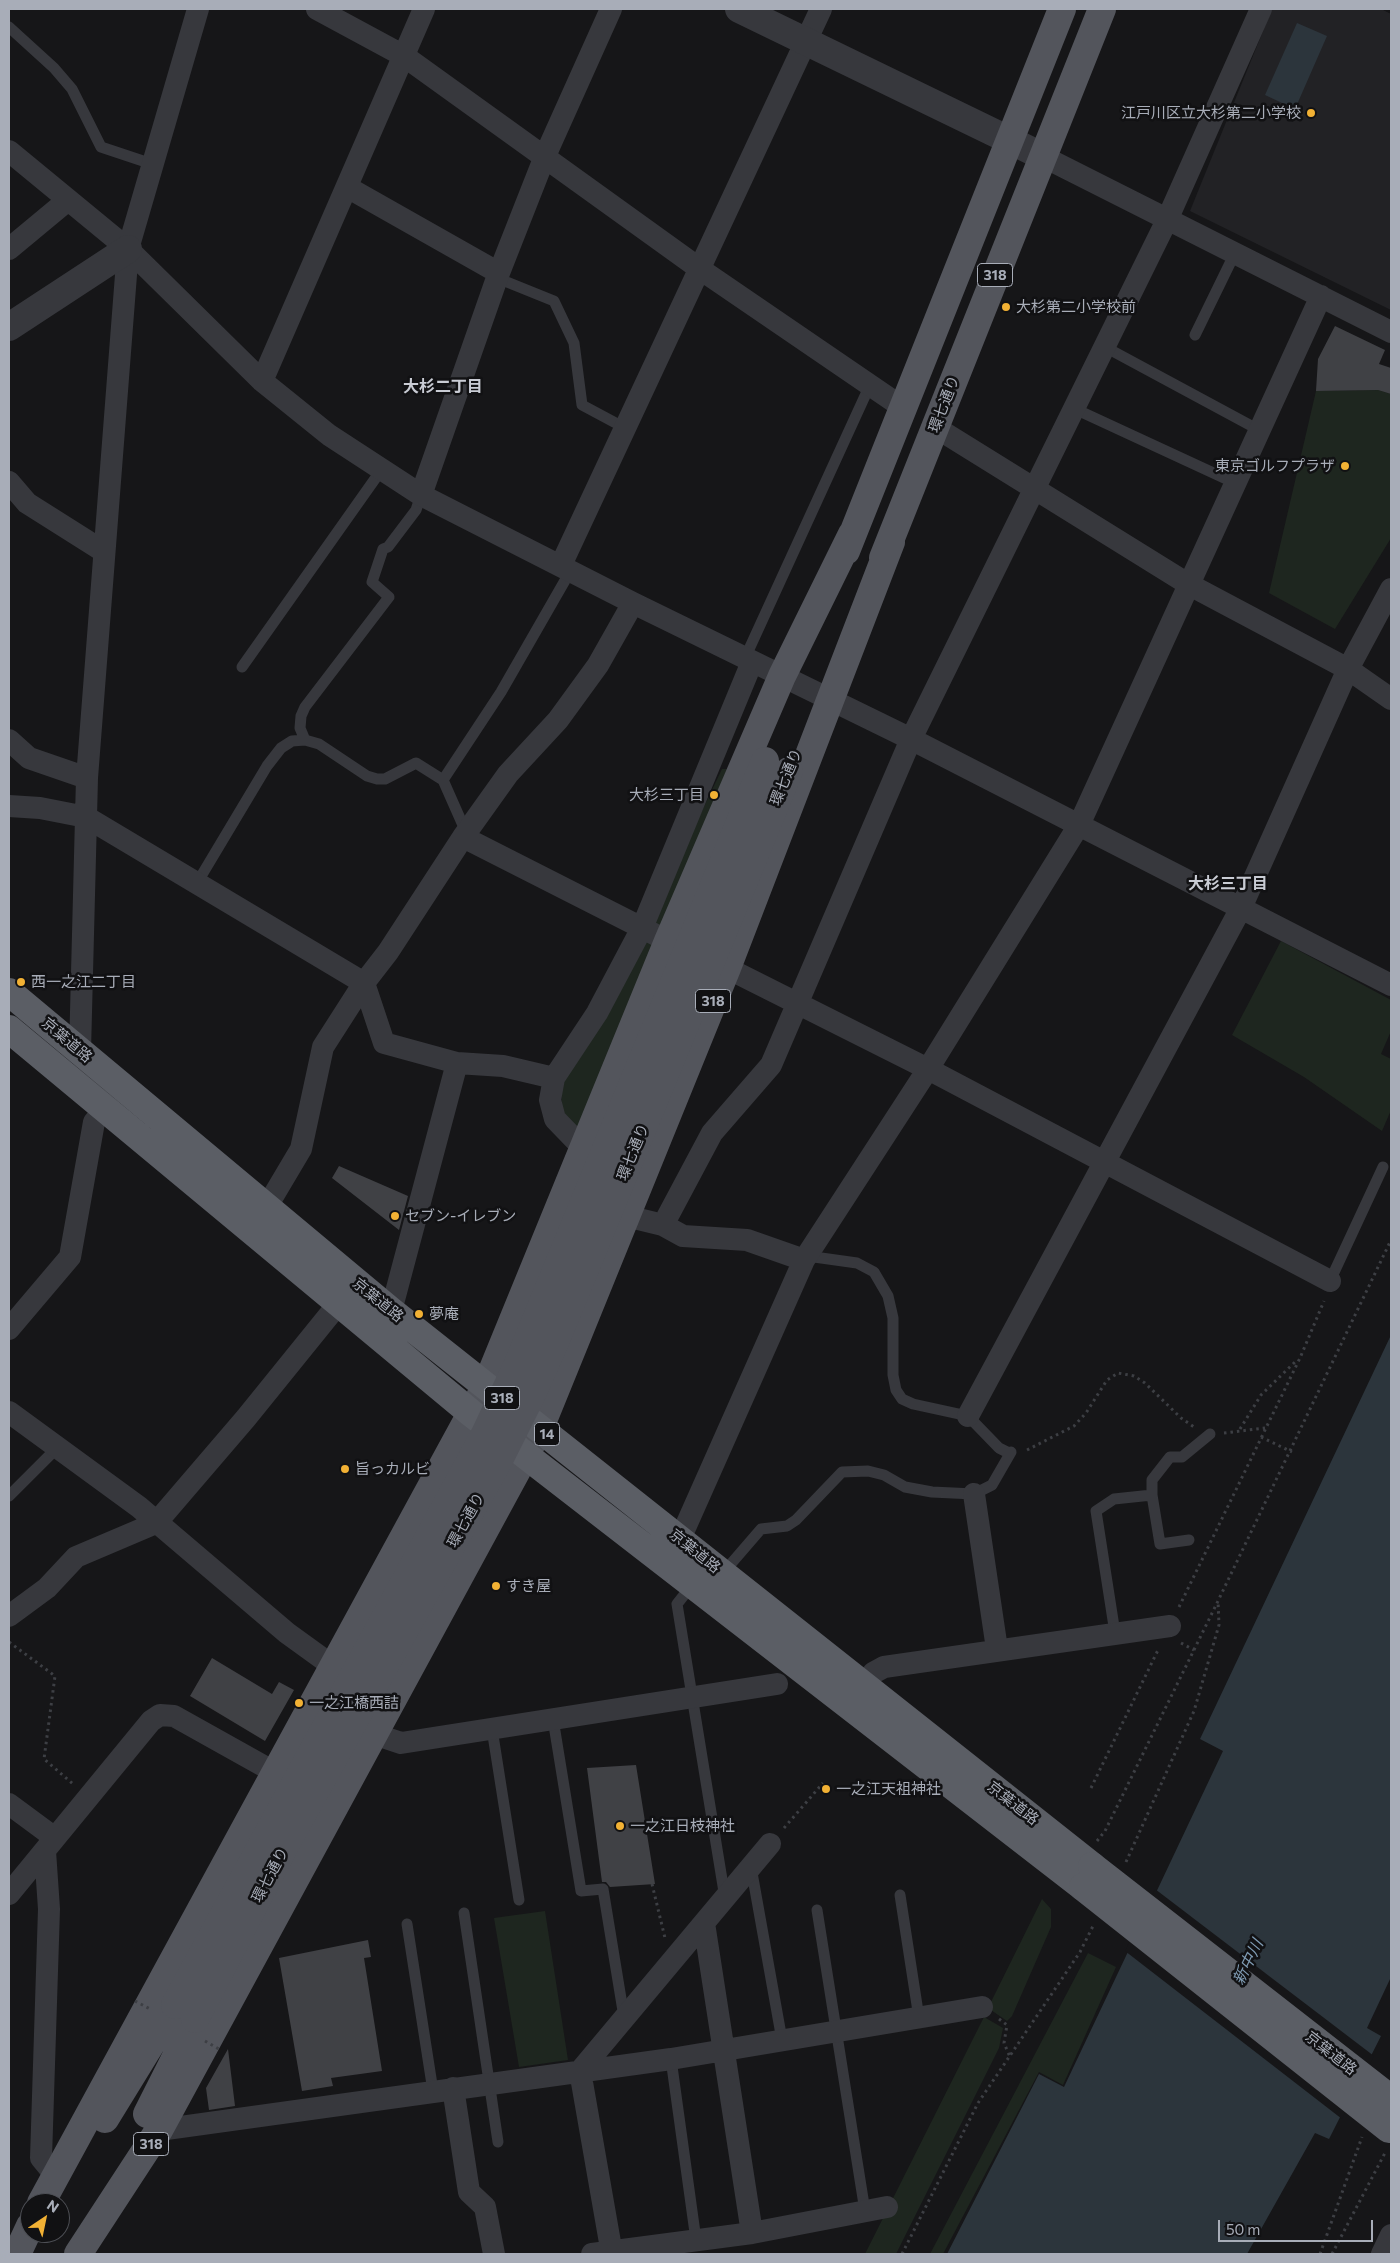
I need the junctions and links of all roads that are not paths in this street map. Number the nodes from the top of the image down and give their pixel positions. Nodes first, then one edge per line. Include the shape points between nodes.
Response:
1 (198, 9) edge
2 (317, 9) edge
3 (424, 9) edge
4 (611, 9) edge
5 (739, 9) edge
6 (821, 9) edge
7 (1062, 9) edge
8 (1102, 9) edge
9 (1261, 9) edge
10 (9, 27) edge
11 (807, 41) junction
12 (404, 56) junction
13 (1009, 139) junction
14 (9, 151) edge
15 (545, 156) junction
16 (1042, 156) junction
17 (152, 164) junction
18 (347, 187) junction
19 (68, 200) junction
20 (1167, 220) junction
21 (9, 249) edge
22 (128, 249) junction
23 (1235, 253) junction
24 (700, 269) junction
25 (498, 275) junction
26 (1321, 296) junction
27 (9, 327) edge
28 (1391, 332) edge
29 (1195, 334) dead end
30 (1105, 347) junction
31 (262, 381) junction
32 (870, 385) junction
33 (902, 407) junction
34 (1075, 409) junction
35 (935, 427) junction
36 (625, 428) junction
37 (1259, 430) junction
38 (382, 469) junction
39 (9, 482) edge
40 (1235, 483) junction
41 (1036, 489) junction
42 (421, 495) junction
43 (103, 551) junction
44 (566, 567) junction
45 (1188, 584) junction
46 (1391, 590) edge
47 (632, 603) junction
48 (749, 660) junction
49 (242, 667) dead end
50 (1348, 669) junction
51 (808, 688) junction
52 (1391, 699) edge
53 (911, 739) junction
54 (9, 740) edge
55 (305, 740) junction
56 (87, 778) junction
57 (443, 780) junction
58 (9, 806) edge
59 (86, 817) junction
60 (1079, 825) junction
61 (465, 835) junction
62 (197, 883) junction
63 (1241, 908) junction
64 (642, 928) junction
65 (668, 941) junction
66 (727, 968) junction
67 (364, 983) junction
68 (1391, 985) edge
69 (9, 992) edge
70 (797, 1002) junction
71 (9, 1029) edge
72 (80, 1051) junction
73 (457, 1063) junction
74 (928, 1069) junction
75 (554, 1078) junction
76 (105, 1109) junction
77 (583, 1148) junction
78 (1105, 1163) junction
79 (1383, 1168) dead end
80 (266, 1208) junction
81 (626, 1216) junction
82 (663, 1225) junction
83 (806, 1258) junction
84 (1330, 1281) joint
85 (339, 1303) junction
86 (391, 1311) junction
87 (9, 1329) edge
88 (486, 1386) junction
89 (9, 1412) edge
90 (471, 1413) junction
91 (968, 1416) junction
92 (540, 1428) junction
93 (1210, 1434) road end
94 (57, 1448) junction
95 (525, 1455) junction
96 (974, 1494) junction
97 (1152, 1495) junction
98 (9, 1496) edge
99 (156, 1524) junction
100 (680, 1539) junction
101 (1189, 1540) dead end
102 (723, 1573) junction
103 (692, 1584) junction
104 (9, 1616) edge
105 (1170, 1626) road end
106 (1115, 1633) junction
107 (997, 1649) junction
108 (334, 1667) junction
109 (777, 1684) dead end
110 (865, 1686) junction
111 (692, 1699) junction
112 (553, 1719) junction
113 (492, 1729) junction
114 (374, 1734) junction
115 (276, 1773) junction
116 (9, 1804) edge
117 (50, 1844) junction
118 (770, 1844) road end
119 (752, 1867) junction
120 (1086, 1870) junction
121 (9, 1894) edge
122 (900, 1895) dead end
123 (725, 1898) junction
124 (520, 1900) dead end
125 (817, 1910) dead end
126 (464, 1913) dead end
127 (704, 1923) junction
128 (407, 1924) dead end
129 (982, 2007) road end
130 (185, 2012) junction
131 (625, 2018) junction
132 (919, 2018) junction
133 (835, 2031) junction
134 (782, 2040) junction
135 (724, 2050) junction
136 (671, 2058) junction
137 (580, 2071) junction
138 (489, 2083) junction
139 (443, 2090) junction
140 (1391, 2099) edge
141 (159, 2130) junction
142 (1384, 2134) edge
143 (498, 2142) dead end
144 (55, 2175) junction
145 (46, 2193) edge
146 (59, 2193) edge
147 (887, 2207) dead end
148 (865, 2212) junction
149 (752, 2233) junction
150 (1391, 2235) edge
151 (696, 2240) junction
152 (27, 2243) edge
153 (606, 2253) edge
154 (19, 2254) edge
155 (77, 2254) edge
156 (494, 2254) edge
157 (1382, 2254) edge

1 - 17 street
2 - 12 street
3 - 12 street
4 - 15 street
5 - 11 street
6 - 11 street
7 - 13 main road, 318
8 - 16 main road, 環七通り / 318
9 - 20 street
10 - 17 lane via 72,89 101,147
11 - 13 street
11 - 24 street
12 - 15 street
12 - 18 street
13 - 16 street
13 - 33 main road, 318
14 - 19 street
15 - 24 street
15 - 25 street
16 - 20 street
16 - 35 main road, 環七通り / 318
17 - 22 street
18 - 25 street
18 - 31 street
19 - 21 street
19 - 22 street
20 - 23 street
20 - 30 street
22 - 27 street
22 - 31 street
22 - 43 street
23 - 26 street
23 - 29 lane
24 - 32 street
24 - 36 street
25 - 36 lane via 554,301 574,343 582,405
25 - 42 street
26 - 28 street
26 - 37 street
30 - 34 street
30 - 37 lane
31 - 38 street via 329,435
32 - 33 street
32 - 48 lane
33 - 51 main road, 318 via 852,534
34 - 40 lane
34 - 41 street
35 - 41 street
35 - 51 main road, 環七通り / 318 via 890,542
36 - 44 street
37 - 40 street
38 - 42 street
38 - 49 lane
39 - 43 street via 27,503
40 - 45 street
41 - 45 street
41 - 53 street
42 - 44 street
42 - 55 lane via 416,510 388,548 383,549 372,582 389,597 306,707 300,728
43 - 56 street
44 - 47 street
44 - 57 lane via 501,692
45 - 50 street
45 - 60 street
46 - 50 street
47 - 48 street
47 - 61 street via 598,665 558,720 508,774
48 - 51 street
48 - 64 street
50 - 52 street
50 - 63 street
51 - 53 street
51 - 65 main road
51 - 66 main road, 318
51 - 130 main road, 環七通り / 318, bridge via 777,766 485,1434
53 - 60 street
53 - 70 street
54 - 56 street via 29,758
55 - 57 lane via 318,744 367,776 385,779 416,763
55 - 62 lane via 292,741 281,748
56 - 59 street
57 - 61 lane
58 - 59 street
59 - 62 street
59 - 72 street
60 - 63 street
60 - 74 street
61 - 64 street
61 - 67 street
62 - 67 street
63 - 68 street
63 - 78 street
64 - 65 street
64 - 75 street via 597,1013
65 - 77 main road
66 - 70 street
66 - 81 main road, 318
67 - 73 street via 384,1043
67 - 80 street via 323,1047 302,1149
69 - 72 highway, 京葉道路 / 14
70 - 74 street
70 - 82 street via 771,1065 712,1133
71 - 76 highway, 京葉道路 / 14
72 - 80 highway, 京葉道路 / 14
73 - 75 street via 503,1066
73 - 86 street
74 - 78 street
74 - 83 street
75 - 77 street via 550,1100 556,1119
76 - 85 highway, 京葉道路 / 14
76 - 87 street via 94,1122 70,1257
77 - 88 main road
78 - 84 street
78 - 91 street
79 - 84 lane
80 - 86 highway, 京葉道路 / 14
81 - 82 street
81 - 92 main road, 318
82 - 83 street via 683,1236 747,1240
83 - 91 lane via 857,1263 874,1272 888,1296 893,1318 896,1390 902,1399 913,1404
83 - 100 street
85 - 90 highway, 京葉道路 / 14
85 - 99 street
86 - 88 highway, 京葉道路 / 14
88 - 90 main road
88 - 92 highway, 京葉道路 / 14
89 - 94 street
90 - 95 highway, 京葉道路 / 14
90 - 108 main road
91 - 96 lane via 999,1448 1009,1452 992,1485
92 - 95 main road, 318
92 - 100 highway, 京葉道路 / 14
93 - 97 lane via 1182,1457 1170,1457 1152,1480
94 - 98 lane
94 - 99 street via 139,1507
95 - 103 highway, 京葉道路 / 14
95 - 114 main road, 318
96 - 102 lane via 905,1487 868,1470 842,1472 796,1520 787,1526 761,1529
96 - 107 street
97 - 101 lane via 1160,1544
97 - 106 lane via 1114,1500 1096,1511
99 - 104 street via 76,1557 47,1588
99 - 108 street via 287,1633
100 - 102 highway, 京葉道路 / 14
102 - 110 highway, 京葉道路 / 14
103 - 111 lane via 676,1604
103 - 120 highway, 京葉道路 / 14
105 - 106 street
106 - 107 street
107 - 110 street via 884,1667 873,1673
108 - 115 main road
109 - 111 street
110 - 120 highway, 京葉道路 / 14
111 - 112 street
111 - 123 lane
112 - 113 street
112 - 131 lane via 581,1892 603,1889
113 - 114 street via 401,1743
113 - 124 lane
114 - 141 main road, 318
115 - 117 street via 174,1716 160,1714
115 - 144 main road
116 - 117 street
117 - 121 street
117 - 144 street via 41,2158
118 - 119 street
119 - 123 street
119 - 134 lane
120 - 140 highway, 京葉道路 / 14, bridge
120 - 142 highway, 京葉道路 / 14, bridge
122 - 132 lane
123 - 127 street
125 - 133 lane
126 - 138 lane
127 - 131 street
127 - 135 street
128 - 139 lane
129 - 132 street
130 - 146 main road, 環七通り / 318
130 - 155 main road, 環七通り / 318
131 - 137 street
132 - 133 street
133 - 134 street
133 - 148 lane
134 - 135 street
135 - 136 street
135 - 149 street
136 - 137 street
136 - 151 lane
137 - 138 street
137 - 153 street
138 - 139 street
138 - 143 lane
139 - 141 street
139 - 156 street via 468,2192 484,2207
141 - 155 main road, 318
144 - 145 main road
147 - 148 street
148 - 149 street
149 - 151 street
150 - 157 street
151 - 153 street
152 - 154 main road

